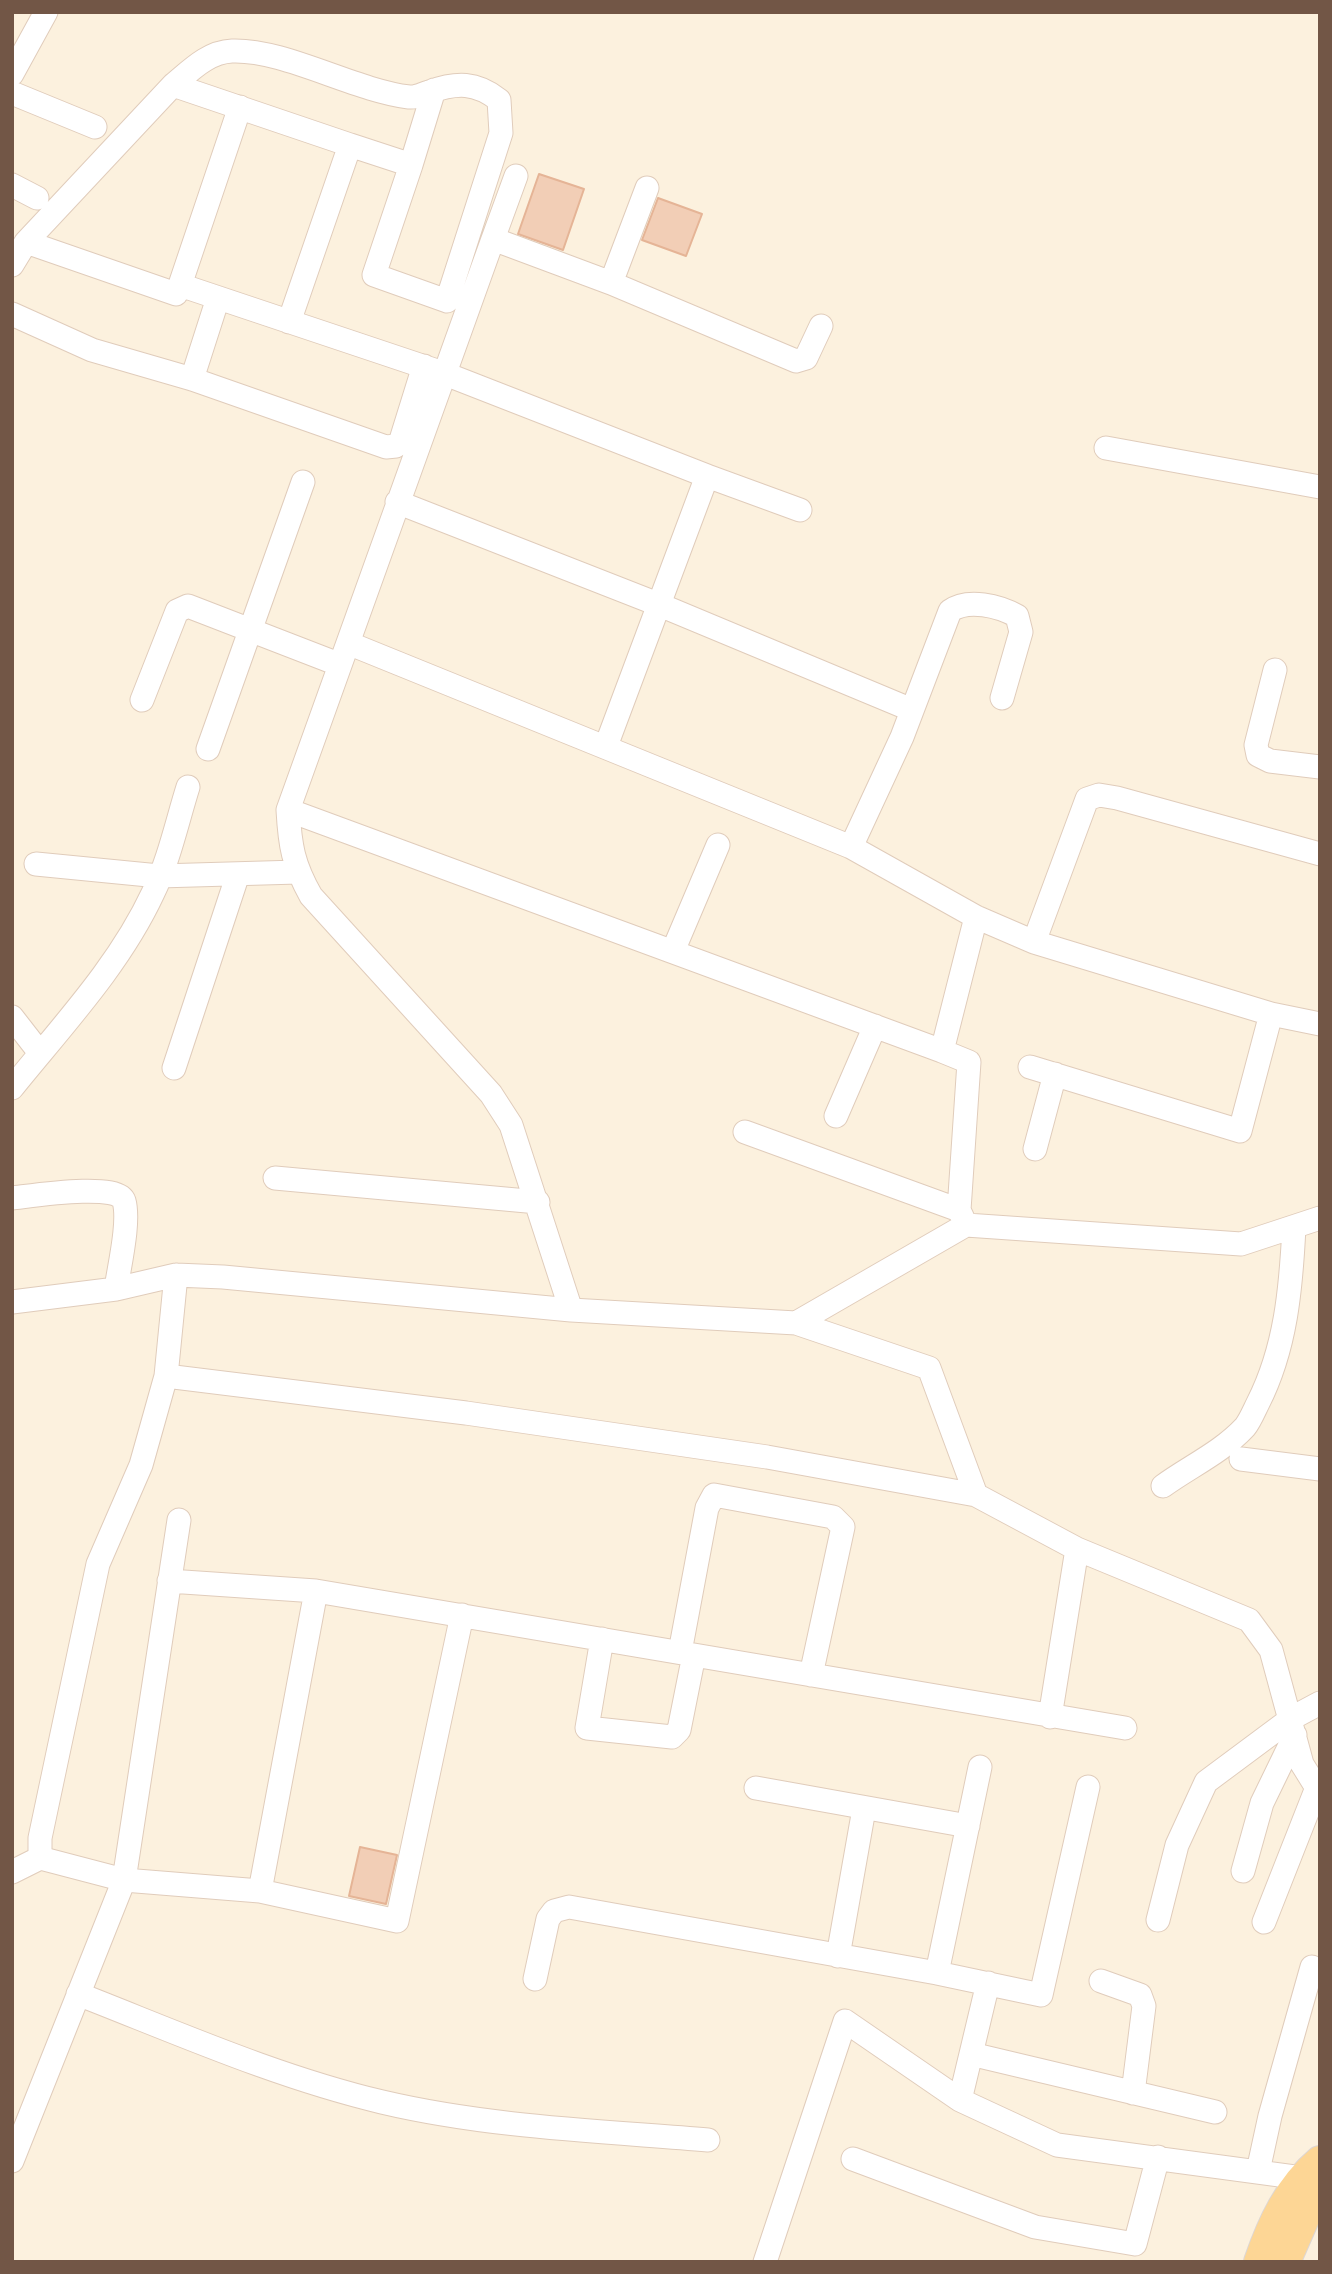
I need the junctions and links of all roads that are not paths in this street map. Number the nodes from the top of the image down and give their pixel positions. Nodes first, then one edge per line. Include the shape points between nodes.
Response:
1 (46, 12) edge
2 (12, 74) edge
3 (173, 85) junction
4 (435, 90) junction
5 (12, 93) edge
6 (240, 107) junction
7 (95, 127) dead end
8 (351, 145) junction
9 (411, 165) junction
10 (516, 176) dead end
11 (12, 185) edge
12 (647, 188) dead end
13 (37, 198) dead end
14 (493, 239) junction
15 (26, 242) junction
16 (12, 265) edge
17 (611, 283) junction
18 (180, 285) junction
19 (218, 298) junction
20 (12, 314) edge
21 (289, 322) junction
22 (821, 326) dead end
23 (434, 370) junction
24 (192, 379) junction
25 (1106, 449) dead end
26 (707, 476) junction
27 (303, 482) dead end
28 (1320, 487) edge
29 (397, 502) junction
30 (800, 510) dead end
31 (660, 605) junction
32 (252, 630) junction
33 (343, 653) junction
34 (1275, 670) dead end
35 (1002, 698) dead end
36 (142, 699) dead end
37 (912, 710) junction
38 (606, 746) junction
39 (208, 749) dead end
40 (1319, 764) edge
41 (188, 787) dead end
42 (288, 810) junction
43 (718, 845) dead end
44 (851, 847) junction
45 (1320, 855) edge
46 (36, 864) dead end
47 (298, 872) junction
48 (238, 874) junction
49 (159, 876) junction
50 (976, 917) junction
51 (1034, 942) junction
52 (673, 951) junction
53 (1271, 1014) junction
54 (12, 1017) edge
55 (1320, 1024) edge
56 (875, 1026) junction
57 (942, 1051) junction
58 (40, 1053) junction
59 (1030, 1067) dead end
60 (174, 1068) dead end
61 (1055, 1074) junction
62 (12, 1088) edge
63 (836, 1116) dead end
64 (745, 1132) dead end
65 (1035, 1149) dead end
66 (275, 1178) dead end
67 (12, 1198) edge
68 (538, 1202) junction
69 (962, 1217) junction
70 (1320, 1218) edge
71 (1294, 1227) junction
72 (176, 1275) junction
73 (116, 1289) junction
74 (12, 1302) edge
75 (571, 1310) junction
76 (796, 1323) junction
77 (166, 1377) junction
78 (1241, 1459) dead end
79 (1320, 1469) edge
80 (1163, 1486) dead end
81 (976, 1495) junction
82 (179, 1520) dead end
83 (1077, 1549) junction
84 (169, 1581) junction
85 (316, 1591) junction
86 (462, 1615) junction
87 (601, 1639) junction
88 (687, 1654) junction
89 (811, 1675) junction
90 (1320, 1703) edge
91 (1050, 1717) junction
92 (1294, 1726) junction
93 (1125, 1728) dead end
94 (980, 1768) dead end
95 (1088, 1787) dead end
96 (756, 1788) dead end
97 (1318, 1792) edge
98 (864, 1809) junction
99 (968, 1826) junction
100 (40, 1858) junction
101 (1243, 1871) dead end
102 (12, 1872) edge
103 (124, 1880) junction
104 (260, 1891) junction
105 (1158, 1920) dead end
106 (1264, 1923) dead end
107 (838, 1956) junction
108 (1312, 1967) dead end
109 (937, 1973) junction
110 (534, 1979) dead end
111 (1101, 1981) dead end
112 (988, 1983) junction
113 (78, 1994) junction
114 (971, 2054) junction
115 (1133, 2093) junction
116 (960, 2100) junction
117 (1214, 2112) dead end
118 (708, 2140) dead end
119 (1158, 2157) junction
120 (853, 2159) dead end
121 (12, 2161) edge
122 (1258, 2171) junction
123 (1315, 2178) edge
124 (765, 2262) edge
125 (1259, 2262) edge
126 (1285, 2262) edge

1 - 2 street
3 - 4 street via 209,56 230,51 254,52 388,93 413,97
3 - 6 street
3 - 15 street
4 - 9 street
4 - 9 street via 463,83 483,88 499,100 502,114 501,133 447,301 374,275
5 - 7 street
6 - 8 street
6 - 18 street
8 - 9 street
8 - 21 street
10 - 14 street
11 - 13 street
12 - 17 street
14 - 17 street
14 - 23 street
15 - 16 street
15 - 18 street via 176,294
17 - 22 street via 796,361 806,358
18 - 19 street
19 - 21 street
19 - 24 street
20 - 24 street via 92,350
21 - 23 street
23 - 24 street via 401,440 386,447
23 - 26 street
23 - 29 street
25 - 28 street
26 - 30 street
26 - 31 street
27 - 32 street
29 - 31 street
29 - 33 street
31 - 37 street
31 - 38 street
32 - 33 street
32 - 36 street via 201,610 188,607 177,611
32 - 39 street
33 - 38 street
33 - 42 street
34 - 40 street via 1256,745 1258,755 1270,761
35 - 37 street via 1021,632 1017,616 969,603 950,611
37 - 44 street
38 - 44 street
41 - 49 street
42 - 47 street via 290,848
42 - 52 street
43 - 52 street
44 - 50 street
45 - 51 street via 1099,795 1087,799
46 - 49 street
47 - 48 street
47 - 68 street via 311,896 491,1094 511,1125
48 - 49 street
48 - 60 street
49 - 58 street via 131,933 99,981
50 - 51 street
50 - 57 street
51 - 53 street
52 - 56 street
53 - 55 street
53 - 61 street via 1240,1131
54 - 58 street
56 - 57 street
56 - 63 street
57 - 69 street via 969,1062
58 - 62 street
59 - 61 street
61 - 65 street
64 - 69 street
66 - 68 street
67 - 73 street via 93,1191 118,1194 124,1214
68 - 75 street
69 - 71 street via 1241,1244
69 - 76 street
70 - 71 street
71 - 80 street via 1284,1331 1257,1405 1246,1426
72 - 73 street
72 - 75 street
72 - 77 street
73 - 74 street
75 - 76 street
76 - 81 street via 929,1368
77 - 81 street via 466,1413 740,1453
77 - 100 street via 141,1465 97,1564 58,1741
78 - 79 street
81 - 83 street
82 - 84 street
83 - 91 street
83 - 92 street via 1250,1620 1271,1650
84 - 85 street
84 - 103 street
85 - 86 street
85 - 104 street
86 - 87 street
86 - 104 street via 397,1921
87 - 88 street
87 - 88 street via 587,1728 672,1737 679,1730
88 - 89 street
88 - 89 street via 707,1508 715,1495 833,1517 843,1527
89 - 91 street
90 - 92 street
91 - 93 street
92 - 97 street via 1302,1764
92 - 101 street via 1262,1803
92 - 105 street via 1206,1782 1177,1845
94 - 99 street
95 - 112 street via 1041,1995
96 - 98 street
97 - 106 street
98 - 99 street
98 - 107 street
99 - 109 street
100 - 102 street
100 - 103 street
103 - 104 street
103 - 113 street
107 - 109 street
107 - 110 street via 569,1907 554,1911 548,1919
108 - 122 street
109 - 112 street
111 - 115 street via 1140,1995 1144,2006
112 - 114 street
113 - 118 street via 286,2075 384,2102 513,2123
113 - 121 street
114 - 115 street
114 - 116 street
115 - 117 street
116 - 119 street via 1057,2144
116 - 124 street via 845,2021
119 - 120 street via 1135,2244 1035,2227
119 - 122 street
122 - 123 street
123 - 125 main road via 1270,2230
123 - 126 main road via 1310,2205

